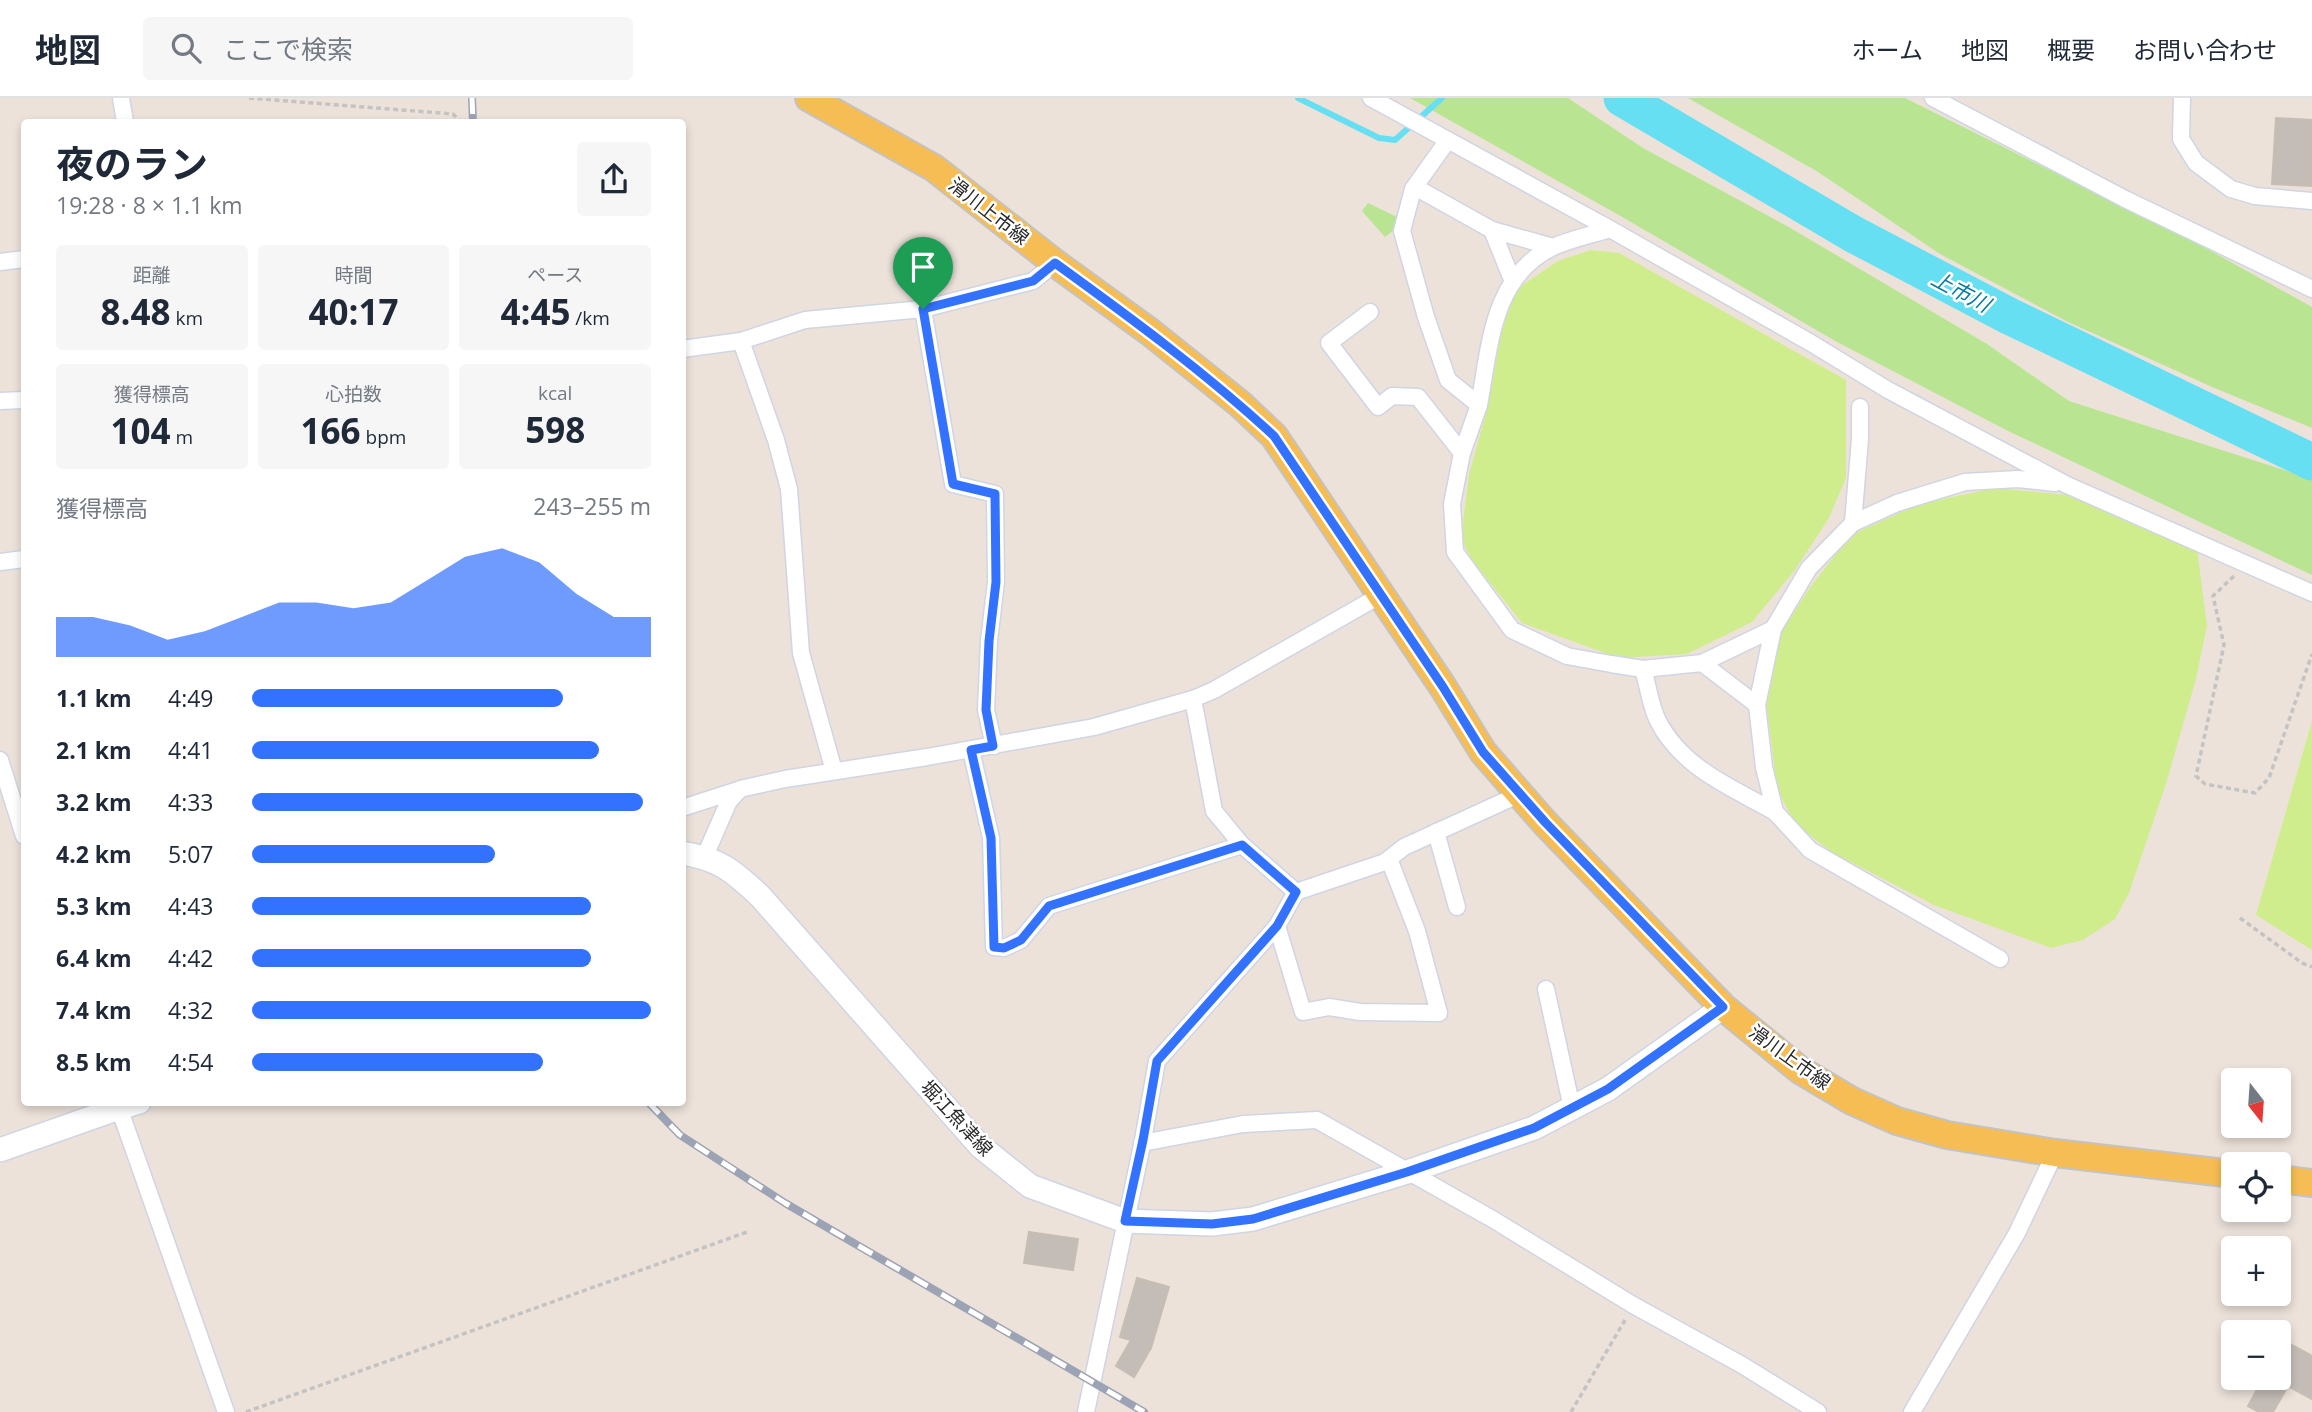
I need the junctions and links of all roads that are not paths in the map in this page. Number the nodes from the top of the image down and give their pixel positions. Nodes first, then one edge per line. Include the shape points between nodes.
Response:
1 (121, 98) edge
2 (809, 98) edge
3 (1371, 98) edge
4 (1933, 98) edge
5 (2182, 98) edge
6 (124, 119) edge
7 (1448, 140) junction
8 (1415, 187) junction
9 (2312, 201) edge
10 (1610, 229) junction
11 (1492, 230) junction
12 (1553, 247) junction
13 (21, 259) edge
14 (0, 262) edge
15 (1055, 263) junction
16 (1513, 282) junction
17 (2312, 289) edge
18 (923, 309) junction
19 (1370, 312) dead end
20 (740, 341) junction
21 (686, 348) edge
22 (21, 400) edge
23 (0, 401) edge
24 (1479, 405) junction
25 (1860, 407) dead end
26 (1462, 453) junction
27 (2067, 485) junction
28 (1853, 523) junction
29 (21, 559) edge
30 (0, 562) edge
31 (2312, 593) edge
32 (1381, 595) junction
33 (1773, 629) junction
34 (1702, 663) junction
35 (1643, 669) junction
36 (1193, 699) junction
37 (1757, 705) junction
38 (993, 746) junction
39 (971, 750) junction
40 (0, 760) edge
41 (834, 771) junction
42 (740, 789) junction
43 (1520, 794) junction
44 (12, 799) edge
45 (686, 807) edge
46 (1775, 812) junction
47 (21, 827) edge
48 (1436, 832) junction
49 (1242, 845) junction
50 (694, 855) edge
51 (1389, 859) junction
52 (1296, 892) junction
53 (1457, 907) dead end
54 (1277, 926) junction
55 (2000, 960) dead end
56 (1546, 989) dead end
57 (1723, 1007) junction
58 (120, 1106) edge
59 (126, 1106) edge
60 (1572, 1108) junction
61 (1142, 1143) junction
62 (0, 1150) edge
63 (2055, 1153) junction
64 (1407, 1172) junction
65 (2221, 1173) edge
66 (2291, 1181) edge
67 (2312, 1183) edge
68 (1125, 1221) junction
69 (226, 1412) edge
70 (1086, 1412) edge
71 (1818, 1412) edge
72 (1912, 1412) edge

1 - 6 street
2 - 15 main road, 滑川上市線 via 934,168
3 - 7 street
4 - 17 street via 2124,199
5 - 9 street via 2181,139 2196,163 2231,189
7 - 8 street
7 - 10 street
8 - 11 street
8 - 24 street via 1402,230 1426,317 1448,380
10 - 12 street
10 - 27 street via 1888,390
11 - 12 street
11 - 16 street
12 - 16 street via 1521,269
13 - 14 street
15 - 18 street via 1033,281
15 - 32 main road, 滑川上市線 via 1150,332 1274,436
16 - 24 street via 1498,307
18 - 20 street via 805,320
18 - 38 street via 953,484 995,494 996,582 986,710
19 - 26 street via 1329,343 1378,407 1392,396 1418,397
20 - 21 street
20 - 41 street via 789,489 801,653
22 - 23 street
24 - 26 street
25 - 28 street
26 - 35 street via 1452,504 1455,552 1512,630 1567,656
27 - 28 street via 2018,479 1965,482 1897,503
27 - 31 street
28 - 33 street via 1809,568
29 - 30 street
32 - 36 street
32 - 43 main road, 滑川上市線 via 1483,752
33 - 34 street
33 - 37 street
34 - 35 street
34 - 37 street
35 - 46 street via 1657,718 1672,746 1697,769
36 - 38 street via 1094,727
36 - 49 street via 1214,811
37 - 46 street via 1764,768
38 - 39 street
39 - 41 street
39 - 49 street via 991,838 994,947 1021,940 1049,906
40 - 44 street
41 - 42 street
42 - 45 street
42 - 50 street
43 - 48 street
43 - 57 main road, 滑川上市線
44 - 47 street
46 - 55 street via 1810,850
48 - 51 street
48 - 53 street
49 - 52 street
50 - 68 main road, 堀江魚津線 via 730,869 760,896 980,1146 1030,1186
51 - 52 street
51 - 54 street via 1417,930 1439,1013 1329,1007 1303,1012
52 - 54 street
54 - 61 street via 1157,1061
56 - 60 street
57 - 60 main road, 堀江魚津線 via 1608,1089
57 - 63 main road, 滑川上市線 via 1800,1070 1897,1121 1947,1135
58 - 62 main road
59 - 69 street
60 - 64 main road, 堀江魚津線 via 1534,1128
61 - 64 street via 1243,1124 1317,1120
61 - 68 street
63 - 65 main road, 滑川上市線
63 - 72 street via 2017,1233
64 - 68 main road, 堀江魚津線 via 1253,1219 1212,1224
64 - 71 street
66 - 67 main road
68 - 70 street

